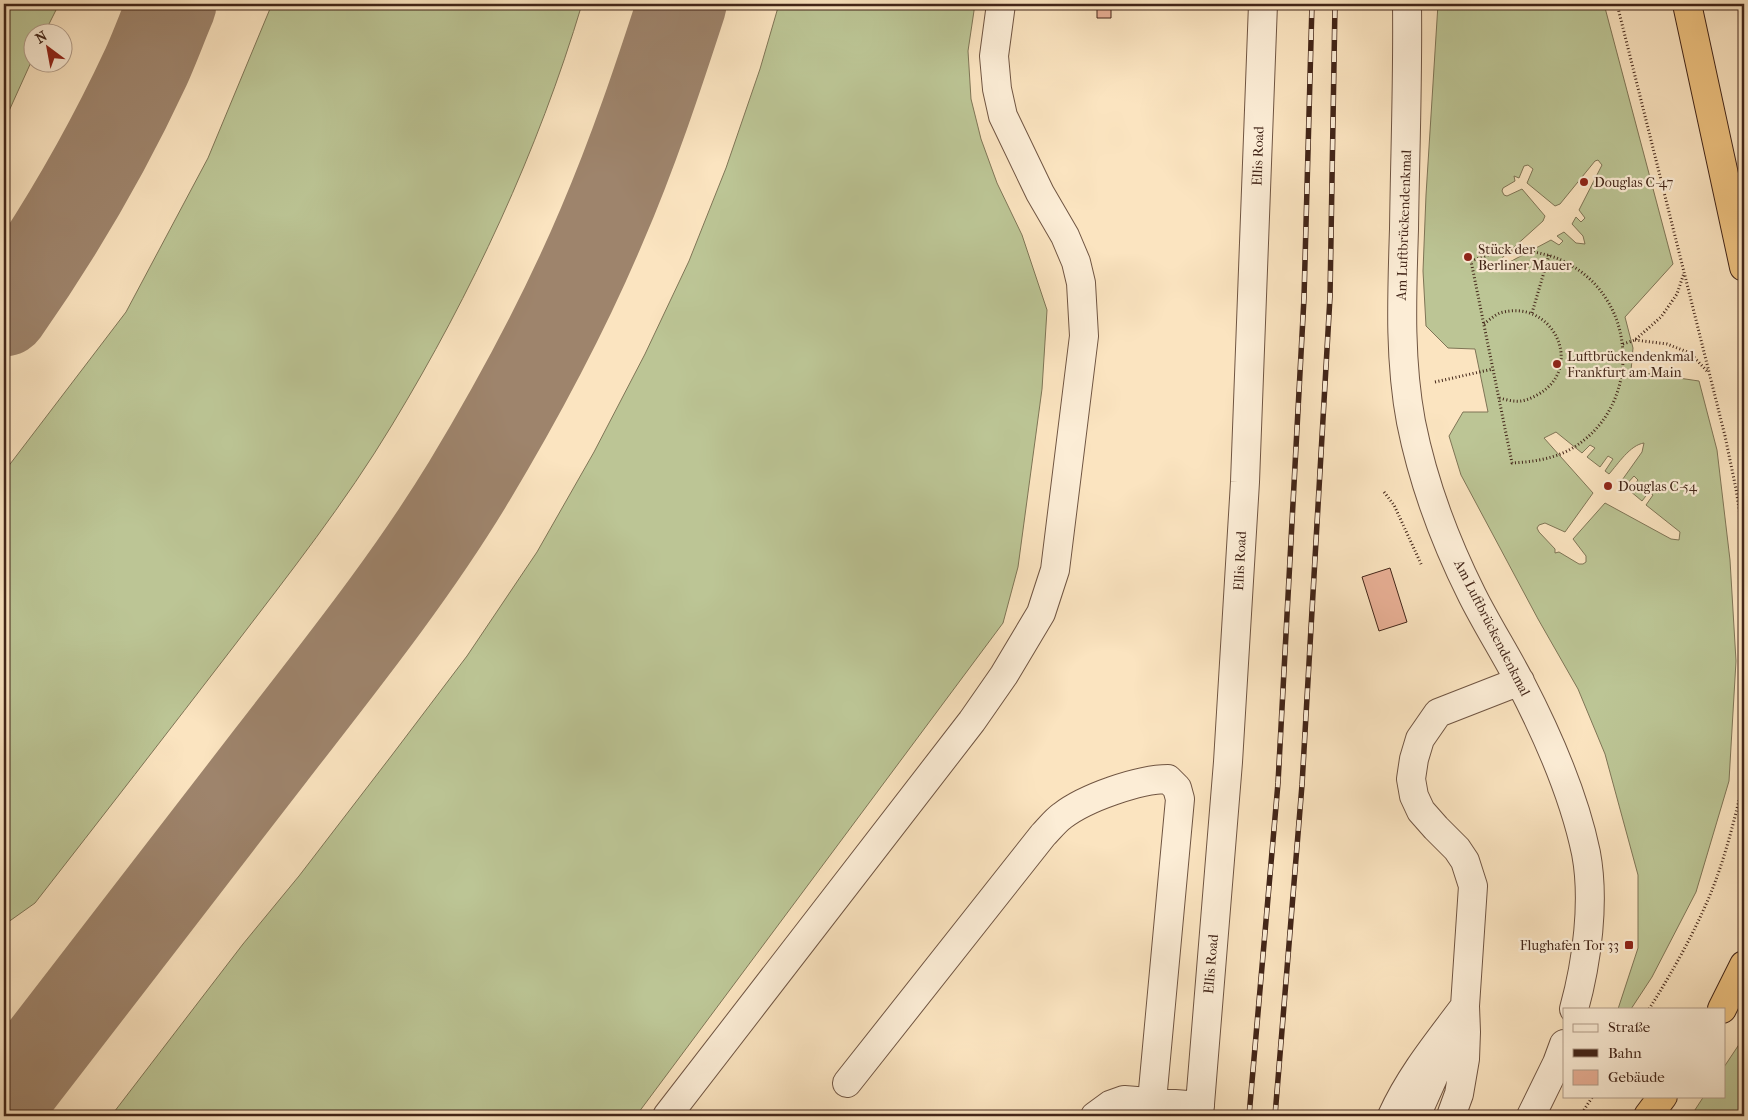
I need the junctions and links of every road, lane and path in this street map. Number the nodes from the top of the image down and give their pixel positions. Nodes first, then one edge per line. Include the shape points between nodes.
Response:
1 (1001, 4) edge
2 (1263, 4) edge
3 (1407, 4) edge
4 (1616, 4) edge
5 (1686, 4) edge
6 (1549, 255) junction
7 (1744, 268) edge
8 (1684, 273) junction
9 (1532, 313) junction
10 (1484, 324) junction
11 (1635, 340) junction
12 (1623, 344) junction
13 (1493, 369) junction
14 (1708, 371) junction
15 (1406, 388) junction
16 (1499, 398) junction
17 (1744, 541) edge
18 (1520, 682) junction
19 (1744, 780) edge
20 (1744, 965) edge
21 (1465, 1006) junction
22 (1574, 1008) edge
23 (1650, 1008) edge
24 (1722, 1008) edge
25 (1563, 1047) edge
26 (847, 1083) dead end
27 (1592, 1098) edge
28 (1662, 1098) edge
29 (1141, 1108) edge
30 (1199, 1111) edge
31 (667, 1116) edge
32 (1095, 1116) edge
33 (1392, 1116) edge
34 (1416, 1116) edge
35 (1451, 1116) edge
36 (1472, 1116) edge
37 (1531, 1116) edge
38 (1580, 1116) edge
39 (1648, 1116) edge

1 - 31 street via 994,56 1004,116 1040,193 1065,236 1081,283 1084,336 1055,570 1041,613 972,721
2 - 30 street, Ellis Road via 1245,482 1228,762
3 - 15 street, Am Luftbrückendenkmal via 1401,309
4 - 8 path
5 - 7 highway
6 - 9 path
6 - 10 path via 1523,250 1496,252 1471,261
6 - 12 path via 1585,274 1599,288 1619,324
8 - 11 path via 1677,294 1661,317
8 - 14 path
9 - 10 path via 1515,310 1498,314
9 - 16 path via 1546,321 1556,334 1561,349 1555,380 1530,399 1515,402
10 - 13 path
11 - 12 path
11 - 14 path via 1667,344 1690,353
12 - 16 path via 1624,365 1613,404 1588,436 1571,449 1532,462 1512,463
13 - 15 path
13 - 16 path
14 - 17 path via 1727,444
15 - 18 street, Am Luftbrückendenkmal via 1419,457 1446,536 1472,595
18 - 21 street via 1438,713 1420,739 1414,759 1411,779 1414,796 1421,811 1461,855 1473,886
18 - 22 street, Am Luftbrückendenkmal via 1562,774 1586,854 1590,911 1580,990
19 - 23 path via 1712,889 1678,962
20 - 24 highway
21 - 33 street via 1417,1071
21 - 34 street
21 - 35 street via 1463,1073
21 - 36 street via 1476,1050 1477,1083
25 - 37 street
26 - 29 street via 1043,835 1062,816 1086,801 1140,783 1168,779 1177,788 1180,799
27 - 38 path
28 - 39 highway
29 - 30 street
29 - 32 street via 1124,1100

